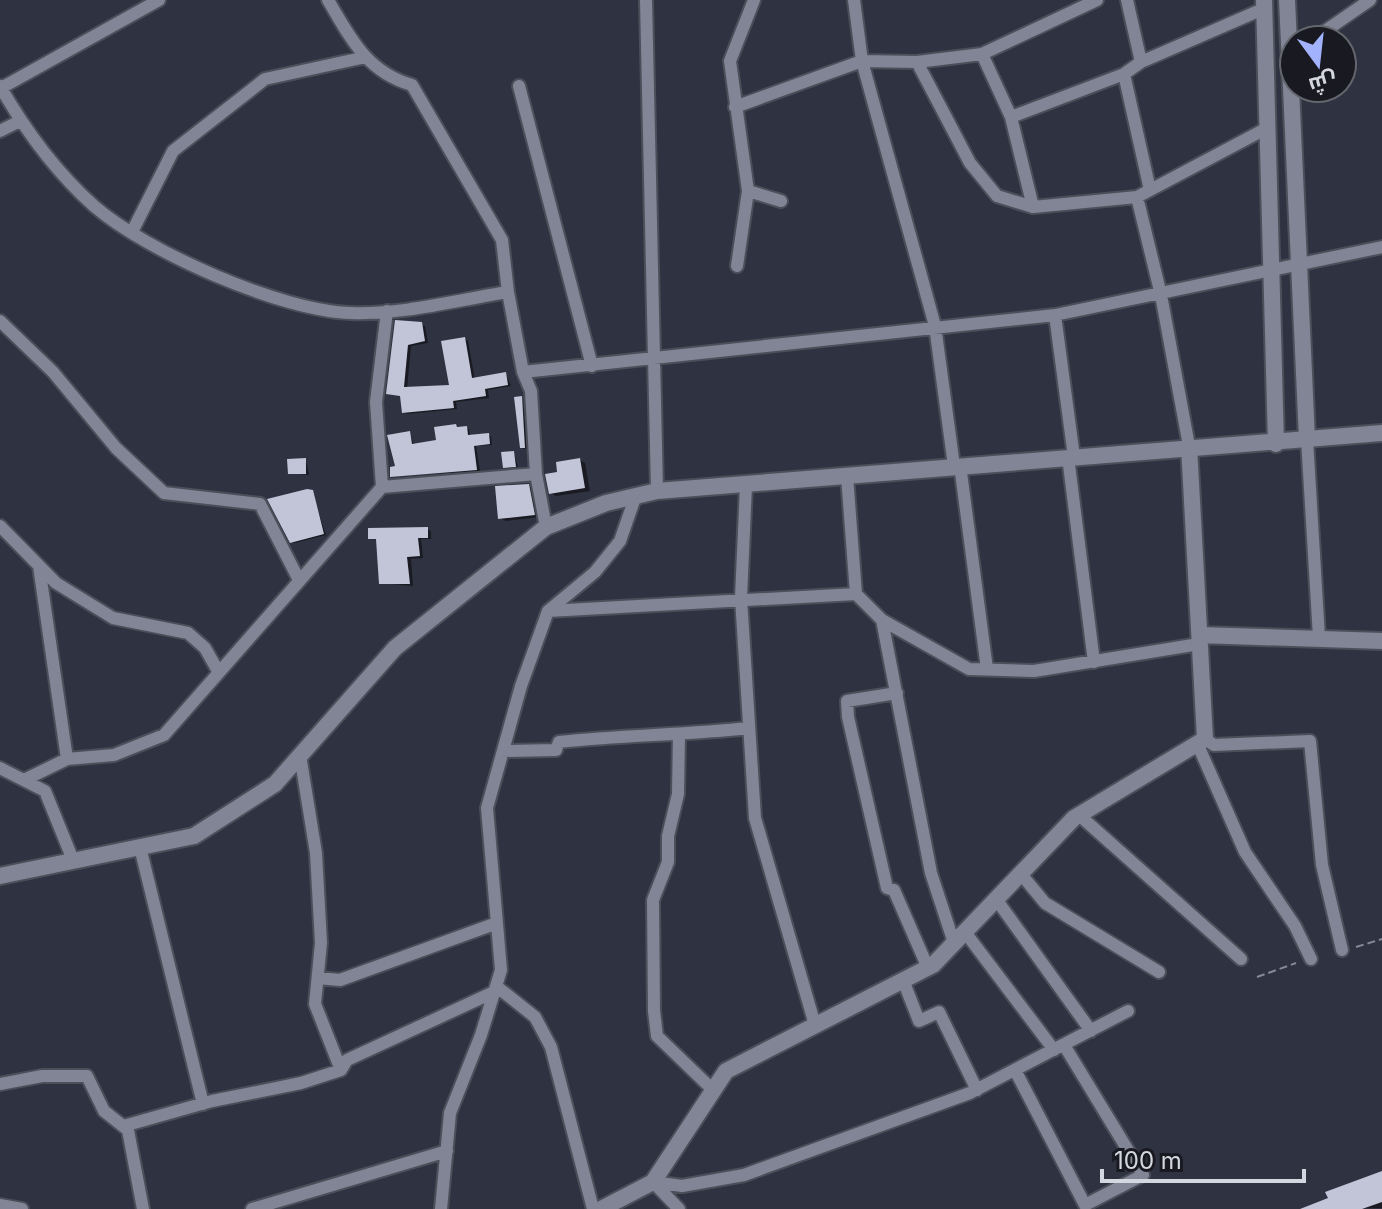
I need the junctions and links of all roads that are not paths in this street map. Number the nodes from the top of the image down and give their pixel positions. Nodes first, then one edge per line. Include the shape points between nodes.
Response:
1 (159, 0) edge
2 (328, 0) edge
3 (646, 0) edge
4 (754, 0) edge
5 (854, 0) edge
6 (1097, 0) edge
7 (1127, 0) edge
8 (1287, 0) edge
9 (1370, 0) edge
10 (1263, 4) edge
11 (1289, 24) edge
12 (1335, 24) edge
13 (982, 54) junction
14 (366, 57) junction
15 (862, 61) junction
16 (917, 62) junction
17 (1141, 62) junction
18 (1124, 74) junction
19 (519, 86) dead end
20 (0, 87) edge
21 (1294, 104) edge
22 (735, 107) junction
23 (1011, 117) junction
24 (20, 121) junction
25 (1269, 127) junction
26 (0, 131) edge
27 (1150, 190) junction
28 (748, 191) junction
29 (1137, 197) junction
30 (781, 201) dead end
31 (1033, 207) junction
32 (133, 230) junction
33 (1382, 247) edge
34 (1299, 265) junction
35 (737, 266) dead end
36 (1274, 270) junction
37 (508, 292) junction
38 (1161, 295) junction
39 (387, 311) junction
40 (1055, 315) junction
41 (0, 321) edge
42 (935, 326) junction
43 (652, 360) junction
44 (592, 366) junction
45 (523, 372) junction
46 (1382, 433) edge
47 (1307, 439) junction
48 (1276, 444) junction
49 (1189, 446) junction
50 (1071, 457) junction
51 (957, 466) junction
52 (536, 474) junction
53 (847, 476) junction
54 (746, 485) junction
55 (382, 487) junction
56 (657, 491) junction
57 (636, 495) junction
58 (0, 526) edge
59 (546, 527) junction
60 (39, 566) junction
61 (299, 580) junction
62 (856, 594) junction
63 (741, 598) junction
64 (548, 611) junction
65 (882, 620) junction
66 (1319, 637) junction
67 (1199, 640) junction
68 (1382, 641) edge
69 (1094, 662) junction
70 (987, 669) junction
71 (218, 671) junction
72 (897, 693) junction
73 (749, 728) junction
74 (679, 735) junction
75 (1201, 741) junction
76 (503, 751) junction
77 (300, 755) junction
78 (67, 759) junction
79 (0, 768) edge
80 (24, 780) junction
81 (1079, 815) junction
82 (140, 847) junction
83 (73, 860) junction
84 (1021, 874) junction
85 (0, 876) edge
86 (996, 899) junction
87 (497, 923) junction
88 (960, 937) junction
89 (1342, 950) dead end
90 (1241, 959) dead end
91 (1311, 959) dead end
92 (928, 968) junction
93 (1159, 972) dead end
94 (318, 978) junction
95 (903, 980) junction
96 (495, 989) junction
97 (1128, 1011) dead end
98 (815, 1025) junction
99 (1091, 1031) junction
100 (1059, 1047) junction
101 (341, 1070) junction
102 (1015, 1070) junction
103 (0, 1084) edge
104 (977, 1090) junction
105 (714, 1091) junction
106 (203, 1104) junction
107 (128, 1130) junction
108 (447, 1151) junction
109 (653, 1182) junction
110 (0, 1205) edge
111 (22, 1209) edge
112 (143, 1209) edge
113 (252, 1209) edge
114 (441, 1209) edge
115 (593, 1209) edge
116 (601, 1209) edge
117 (679, 1209) edge

1 - 20 street
2 - 14 street
3 - 43 street
4 - 22 street via 730,61
5 - 15 street
6 - 13 street
7 - 17 street
8 - 11 street
9 - 12 street
10 - 17 street
10 - 25 street
13 - 16 street
13 - 23 street
14 - 32 street via 265,79 173,151
14 - 37 street via 388,78 412,85 502,240
15 - 16 street
15 - 22 street
15 - 42 street
16 - 31 street via 970,163 997,196
17 - 18 street
18 - 23 street
18 - 27 street
19 - 44 street
20 - 24 street
21 - 34 street
22 - 28 street
23 - 31 street
24 - 26 street
24 - 32 street via 95,207
25 - 27 street
25 - 36 street
27 - 29 street
28 - 30 street
28 - 35 street
29 - 31 street
29 - 38 street
32 - 39 street via 227,282 278,300 349,314
33 - 34 street
34 - 36 street
34 - 47 street
36 - 38 street
36 - 48 street
37 - 39 street
37 - 45 street
38 - 40 street
38 - 49 street
39 - 55 street via 376,402
40 - 42 street
40 - 50 street
41 - 61 street via 164,493 260,504
42 - 43 street
42 - 51 street
43 - 44 street
43 - 56 street
44 - 45 street
45 - 52 street via 531,391
46 - 47 street
47 - 48 street
47 - 66 street
48 - 49 street
49 - 50 street
49 - 67 street
50 - 51 street
50 - 69 street
51 - 53 street
51 - 70 street
52 - 55 street
52 - 59 street
53 - 54 street
53 - 62 street
54 - 56 street
54 - 63 street
55 - 61 street
56 - 57 street
57 - 59 street
57 - 64 street via 620,541 595,572
58 - 60 street
59 - 77 street via 395,648
60 - 71 street via 56,583 113,618 188,633 205,648
60 - 78 street
61 - 71 street
62 - 63 street
62 - 65 street
63 - 64 street
63 - 73 street
64 - 76 street
65 - 70 street via 969,669
65 - 72 street
66 - 67 street
66 - 68 street
67 - 69 street
67 - 75 street
69 - 70 street via 1034,671
71 - 78 street via 164,735 114,755
72 - 88 street via 931,873
72 - 92 street via 847,701 848,717 887,888 894,890
73 - 74 street
73 - 98 street via 755,818
74 - 76 street via 627,734 559,742 556,750
74 - 105 street via 678,794 668,862 653,900 654,1011 657,1036
75 - 81 street
75 - 89 street via 1310,741 1322,865
75 - 91 street via 1245,852
76 - 87 street via 487,808
77 - 82 street via 275,784 194,836
77 - 94 street via 316,853
78 - 80 street
79 - 80 street
80 - 83 street via 45,791
81 - 84 street
81 - 90 street
82 - 83 street
82 - 106 street
83 - 85 street
84 - 86 street
84 - 93 street via 1045,903
86 - 88 street
86 - 99 street
87 - 94 street via 340,980
87 - 96 street via 501,970
88 - 92 street
88 - 100 street
92 - 95 street
94 - 101 street via 315,1004
95 - 98 street
95 - 104 street via 919,1021 939,1012
96 - 101 street via 347,1060
96 - 108 street via 450,1113
96 - 115 street via 535,1017 551,1047
97 - 99 street
98 - 105 street via 726,1071
99 - 100 street
100 - 102 street
100 - 102 street via 1143,1175 1085,1205
101 - 106 street
102 - 104 street
103 - 107 street via 42,1076 87,1076 104,1111
104 - 109 street via 744,1175 682,1186
105 - 109 street
106 - 107 street via 127,1125
107 - 112 street
108 - 113 street
108 - 114 street
109 - 116 street
109 - 117 street
110 - 111 street

